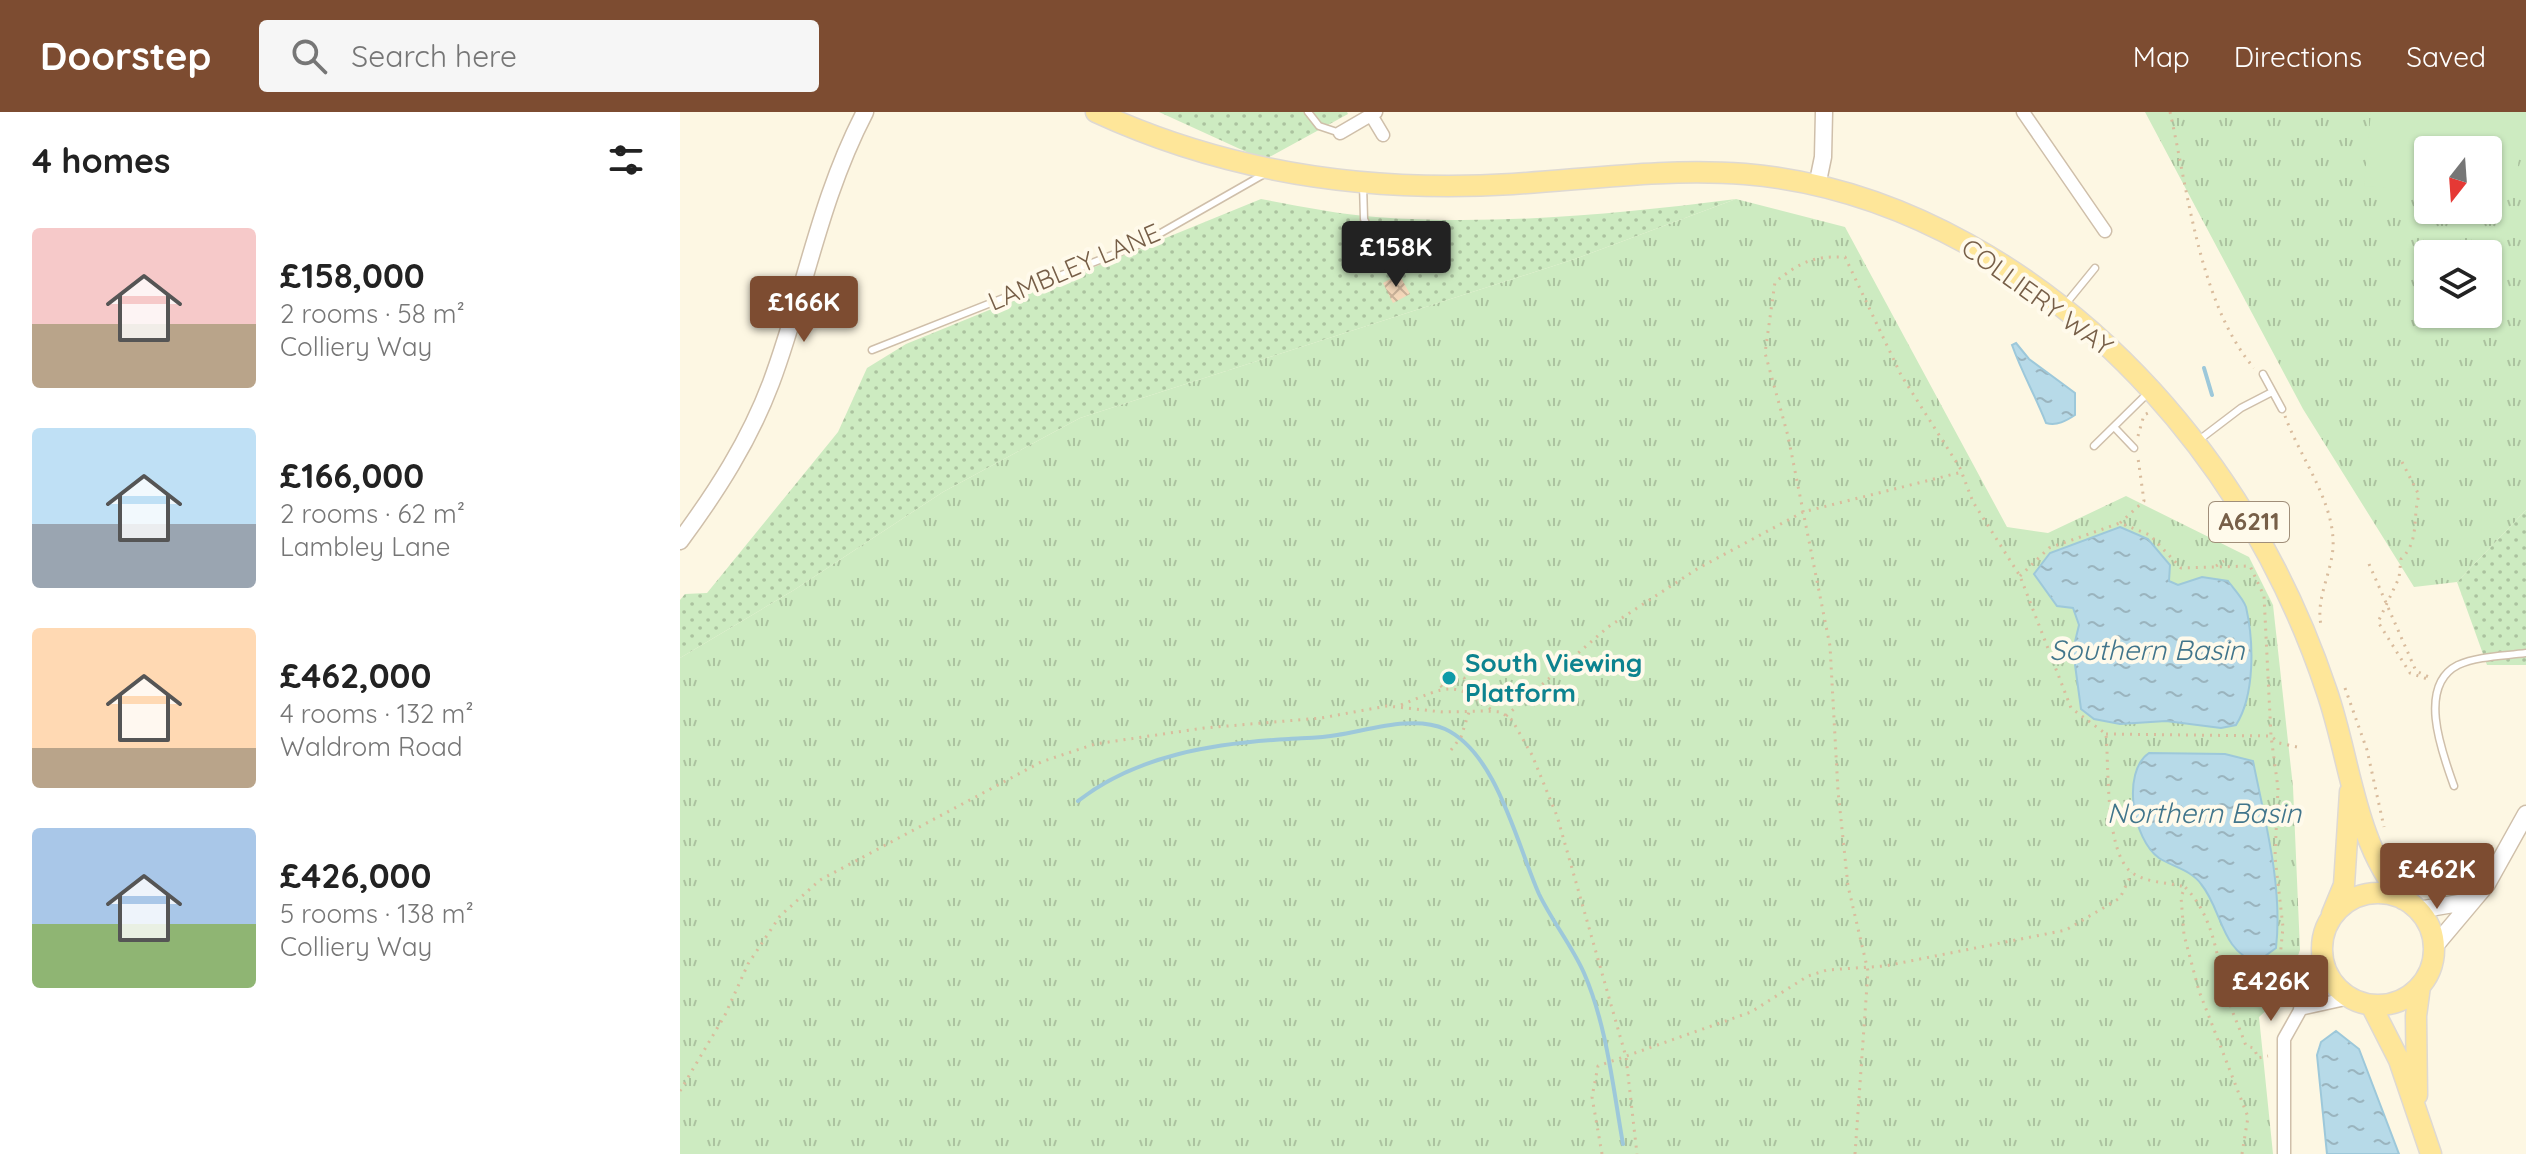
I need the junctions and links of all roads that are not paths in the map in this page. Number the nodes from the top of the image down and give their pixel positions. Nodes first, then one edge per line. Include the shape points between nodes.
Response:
1 (865, 112) edge
2 (1096, 112) edge
3 (1308, 112) edge
4 (1824, 112) edge
5 (2023, 112) edge
6 (1374, 113) edge
7 (1340, 133) joint
8 (1383, 135) dead end
9 (1269, 171) junction
10 (1363, 184) junction
11 (1817, 186) junction
12 (2105, 231) dead end
13 (1387, 267) dead end
14 (2095, 268) dead end
15 (2062, 308) junction
16 (872, 350) dead end
17 (2263, 374) dead end
18 (2272, 392) junction
19 (2152, 399) junction
20 (2282, 409) road end
21 (2115, 428) junction
22 (2196, 442) junction
23 (2094, 446) dead end
24 (2134, 448) road end
25 (680, 541) edge
26 (2526, 653) edge
27 (2454, 786) dead end
28 (2350, 788) junction
29 (2526, 814) edge
30 (2471, 901) junction
31 (2411, 904) junction
32 (2330, 920) junction
33 (2434, 947) junction
34 (2325, 966) junction
35 (2420, 986) junction
36 (2350, 998) junction
37 (2371, 1005) junction
38 (2300, 1009) junction
39 (2418, 1119) junction
40 (2284, 1154) edge
41 (2431, 1154) edge

1 - 25 street via 828,194 770,384 725,480
2 - 9 main road, COLLIERY WAY / A6211 via 1203,153
3 - 7 lane via 1319,126
4 - 11 street
5 - 12 street
6 - 7 street
6 - 8 street
9 - 10 main road, COLLIERY WAY / A6211
9 - 16 lane, LAMBLEY LANE via 1145,242
10 - 11 main road, COLLIERY WAY / A6211 via 1462,187 1653,174 1744,174
10 - 13 lane via 1364,219
11 - 15 main road, COLLIERY WAY / A6211 via 1941,229
14 - 15 lane
15 - 19 main road, COLLIERY WAY / A6211 via 2116,354
17 - 18 lane
18 - 20 lane
18 - 22 lane
19 - 21 lane
19 - 22 main road, COLLIERY WAY / A6211
21 - 23 lane
21 - 24 lane
22 - 28 main road, COLLIERY WAY / A6211 via 2240,505 2289,594 2328,694
26 - 27 lane via 2456,666 2441,684 2434,711
28 - 31 main road, COLLIERY WAY / A6211 via 2380,868
28 - 32 main road, COLLIERY WAY / A6211 via 2344,885
29 - 30 street via 2498,867
30 - 31 street
30 - 33 street
31 - 32 main road via 2386,893 2358,896
31 - 33 main road via 2429,925
32 - 34 main road via 2322,945
33 - 35 main road via 2429,973
34 - 36 main road
34 - 38 street
35 - 37 main road via 2394,1003
35 - 39 main road
36 - 37 main road
36 - 38 street
37 - 39 main road via 2399,1060
38 - 40 street via 2282,1052
39 - 41 main road

